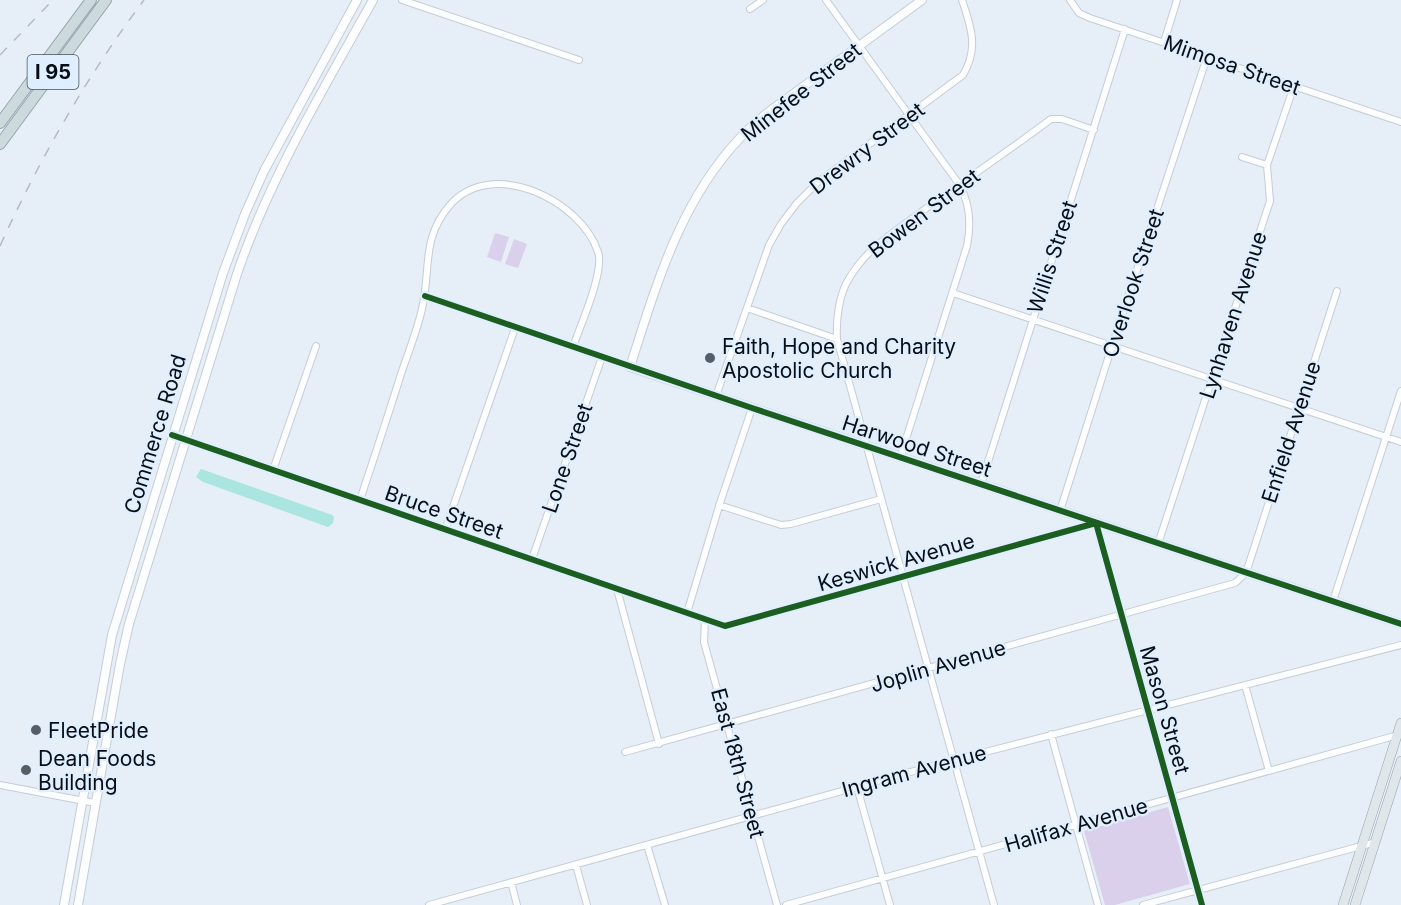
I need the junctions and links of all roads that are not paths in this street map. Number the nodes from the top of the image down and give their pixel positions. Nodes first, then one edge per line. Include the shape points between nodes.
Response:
1 (91, 0) edge
2 (106, 0) edge
3 (357, 0) edge
4 (373, 0) edge
5 (402, 0) edge
6 (764, 0) edge
7 (826, 0) edge
8 (922, 0) edge
9 (962, 0) edge
10 (1070, 0) edge
11 (1177, 0) edge
12 (750, 9) dead end
13 (1125, 29) junction
14 (1164, 42) junction
15 (859, 46) junction
16 (1207, 57) junction
17 (579, 60) dead end
18 (1294, 86) junction
19 (909, 116) junction
20 (1401, 122) edge
21 (0, 123) edge
22 (1094, 129) junction
23 (0, 144) edge
24 (1242, 157) dead end
25 (1268, 165) junction
26 (959, 184) junction
27 (1337, 291) dead end
28 (953, 293) junction
29 (425, 296) junction
30 (747, 308) junction
31 (1032, 319) junction
32 (515, 328) junction
33 (837, 339) junction
34 (316, 346) dead end
35 (1112, 346) junction
36 (573, 347) junction
37 (602, 357) junction
38 (630, 367) junction
39 (1212, 380) junction
40 (1401, 391) edge
41 (716, 396) junction
42 (752, 408) junction
43 (1299, 408) junction
44 (172, 435) junction
45 (1386, 437) junction
46 (185, 440) junction
47 (1401, 442) edge
48 (867, 447) junction
49 (900, 458) junction
50 (273, 470) junction
51 (981, 484) junction
52 (881, 499) junction
53 (360, 500) junction
54 (719, 505) junction
55 (1060, 511) junction
56 (1096, 523) junction
57 (445, 530) junction
58 (1158, 544) junction
59 (532, 559) junction
60 (1246, 573) junction
61 (903, 577) junction
62 (617, 589) junction
63 (1333, 601) junction
64 (687, 613) junction
65 (1122, 615) junction
66 (705, 620) junction
67 (1401, 624) edge
68 (1400, 645) edge
69 (928, 668) junction
70 (1245, 685) junction
71 (1148, 710) junction
72 (1401, 723) edge
73 (727, 725) junction
74 (1051, 734) junction
75 (1399, 736) edge
76 (658, 744) junction
77 (626, 752) dead end
78 (954, 760) junction
79 (1401, 761) edge
80 (1269, 771) junction
81 (0, 785) edge
82 (857, 787) junction
83 (1173, 798) junction
84 (82, 800) junction
85 (95, 803) junction
86 (752, 816) junction
87 (1076, 825) junction
88 (1376, 841) junction
89 (647, 845) junction
90 (1362, 845) junction
91 (979, 852) junction
92 (576, 866) junction
93 (883, 878) junction
94 (511, 882) junction
95 (1198, 890) junction
96 (64, 905) edge
97 (78, 905) edge
98 (429, 905) edge
99 (517, 905) edge
100 (587, 905) edge
101 (665, 905) edge
102 (777, 905) edge
103 (786, 905) edge
104 (890, 905) edge
105 (994, 905) edge
106 (1098, 905) edge
107 (1143, 905) edge
108 (1202, 905) edge
109 (1343, 905) edge
110 (1355, 905) edge

1 - 21 highway, I 95
2 - 23 highway, I 95
3 - 44 main road, Commerce Road via 244,214
4 - 46 main road, Commerce Road via 285,159 255,225
5 - 17 street
6 - 12 street
7 - 15 street
8 - 15 main road, Minefee Street
9 - 19 street, Drewry Street via 974,39 963,75
10 - 13 street, Mimosa Street via 1084,15
11 - 14 street
13 - 14 street, Mimosa Street
13 - 22 street, Willis Street
14 - 16 street, Mimosa Street
15 - 19 street
15 - 38 main road, Minefee Street via 754,123 708,177 667,255
16 - 18 street, Mimosa Street
16 - 35 street, Overlook Street
18 - 20 street, Mimosa Street
18 - 25 street, Lynhaven Avenue
19 - 26 street
19 - 30 street, Drewry Street via 828,174 797,203 770,245
22 - 26 street, Bowen Street via 1051,119
22 - 31 street, Willis Street
24 - 25 street
25 - 39 street, Lynhaven Avenue via 1270,201
26 - 28 street via 967,200 969,237
26 - 33 street, Bowen Street via 881,241 859,263 843,292
27 - 43 street, Enfield Avenue
28 - 31 street
28 - 49 street
29 - 32 street, Harwood Street
29 - 36 street via 430,238 438,220 463,192 494,183 512,184 562,207 590,236 599,252 600,270
29 - 53 street
30 - 33 street
30 - 41 street, Drewry Street
31 - 35 street
31 - 51 street, Willis Street
32 - 36 street, Harwood Street
32 - 57 street
33 - 48 street, Bowen Street
34 - 50 street
35 - 39 street
35 - 55 street, Overlook Street
36 - 37 street, Harwood Street
37 - 38 street, Harwood Street
37 - 59 street, Lone Street
38 - 41 main road, Harwood Street
39 - 43 street
39 - 58 street, Lynhaven Avenue
40 - 45 street
41 - 42 main road, Harwood Street
42 - 48 main road, Harwood Street
42 - 54 street
43 - 45 street
43 - 60 street, Enfield Avenue
44 - 46 street, Bruce Street
44 - 84 main road, Commerce Road via 112,635
45 - 47 street
45 - 63 street
46 - 50 street, Bruce Street
46 - 85 main road, Commerce Road via 129,624
48 - 49 main road, Harwood Street
48 - 52 street, Bowen Street
49 - 51 main road, Harwood Street
50 - 53 street, Bruce Street
51 - 55 main road, Harwood Street
52 - 54 street via 781,525
52 - 61 street, Bowen Street
53 - 57 street, Bruce Street
54 - 64 street
55 - 56 main road, Harwood Street
56 - 58 main road, Harwood Street
56 - 61 street, Keswick Avenue
56 - 65 street, Mason Street
57 - 59 street, Bruce Street
58 - 60 main road, Harwood Street
59 - 62 street, Bruce Street
60 - 63 main road, Harwood Street
60 - 65 street, Joplin Avenue via 1235,583
61 - 66 street, Keswick Avenue via 728,626
61 - 69 street, Bowen Street
62 - 64 street, Bruce Street
62 - 76 street
63 - 67 main road, Harwood Street
64 - 66 street, Bruce Street
65 - 69 street, Joplin Avenue
65 - 71 street, Mason Street
66 - 73 street, East 18th Street via 704,642
68 - 70 street, Ingram Avenue
69 - 73 street, Joplin Avenue
69 - 78 street, Bowen Street
70 - 71 street, Ingram Avenue
70 - 80 street
71 - 74 street, Ingram Avenue
71 - 83 street, Mason Street
72 - 75 main road
73 - 76 street, Joplin Avenue
73 - 86 street, East 18th Street
74 - 78 street, Ingram Avenue
74 - 87 street
75 - 80 street, Halifax Avenue
75 - 90 main road
76 - 77 street, Joplin Avenue
78 - 82 street, Ingram Avenue
78 - 91 street, Bowen Street
79 - 88 main road
80 - 83 street, Halifax Avenue
81 - 84 street
82 - 86 street, Ingram Avenue
82 - 93 street
83 - 87 street, Halifax Avenue
83 - 95 street, Mason Street
84 - 85 street
84 - 96 main road, Commerce Road
85 - 97 main road, Commerce Road
86 - 89 street, Ingram Avenue
86 - 102 street, East 18th Street
87 - 91 street, Halifax Avenue
87 - 106 street
88 - 90 street
88 - 110 main road
89 - 92 street, Ingram Avenue
89 - 101 street
90 - 95 street
90 - 109 main road
91 - 93 street, Halifax Avenue
91 - 105 street, Bowen Street
92 - 94 street, Ingram Avenue
92 - 100 street
93 - 103 street, Halifax Avenue
93 - 104 street
94 - 98 street, Ingram Avenue
94 - 99 street
95 - 107 street
95 - 108 street, Mason Street

